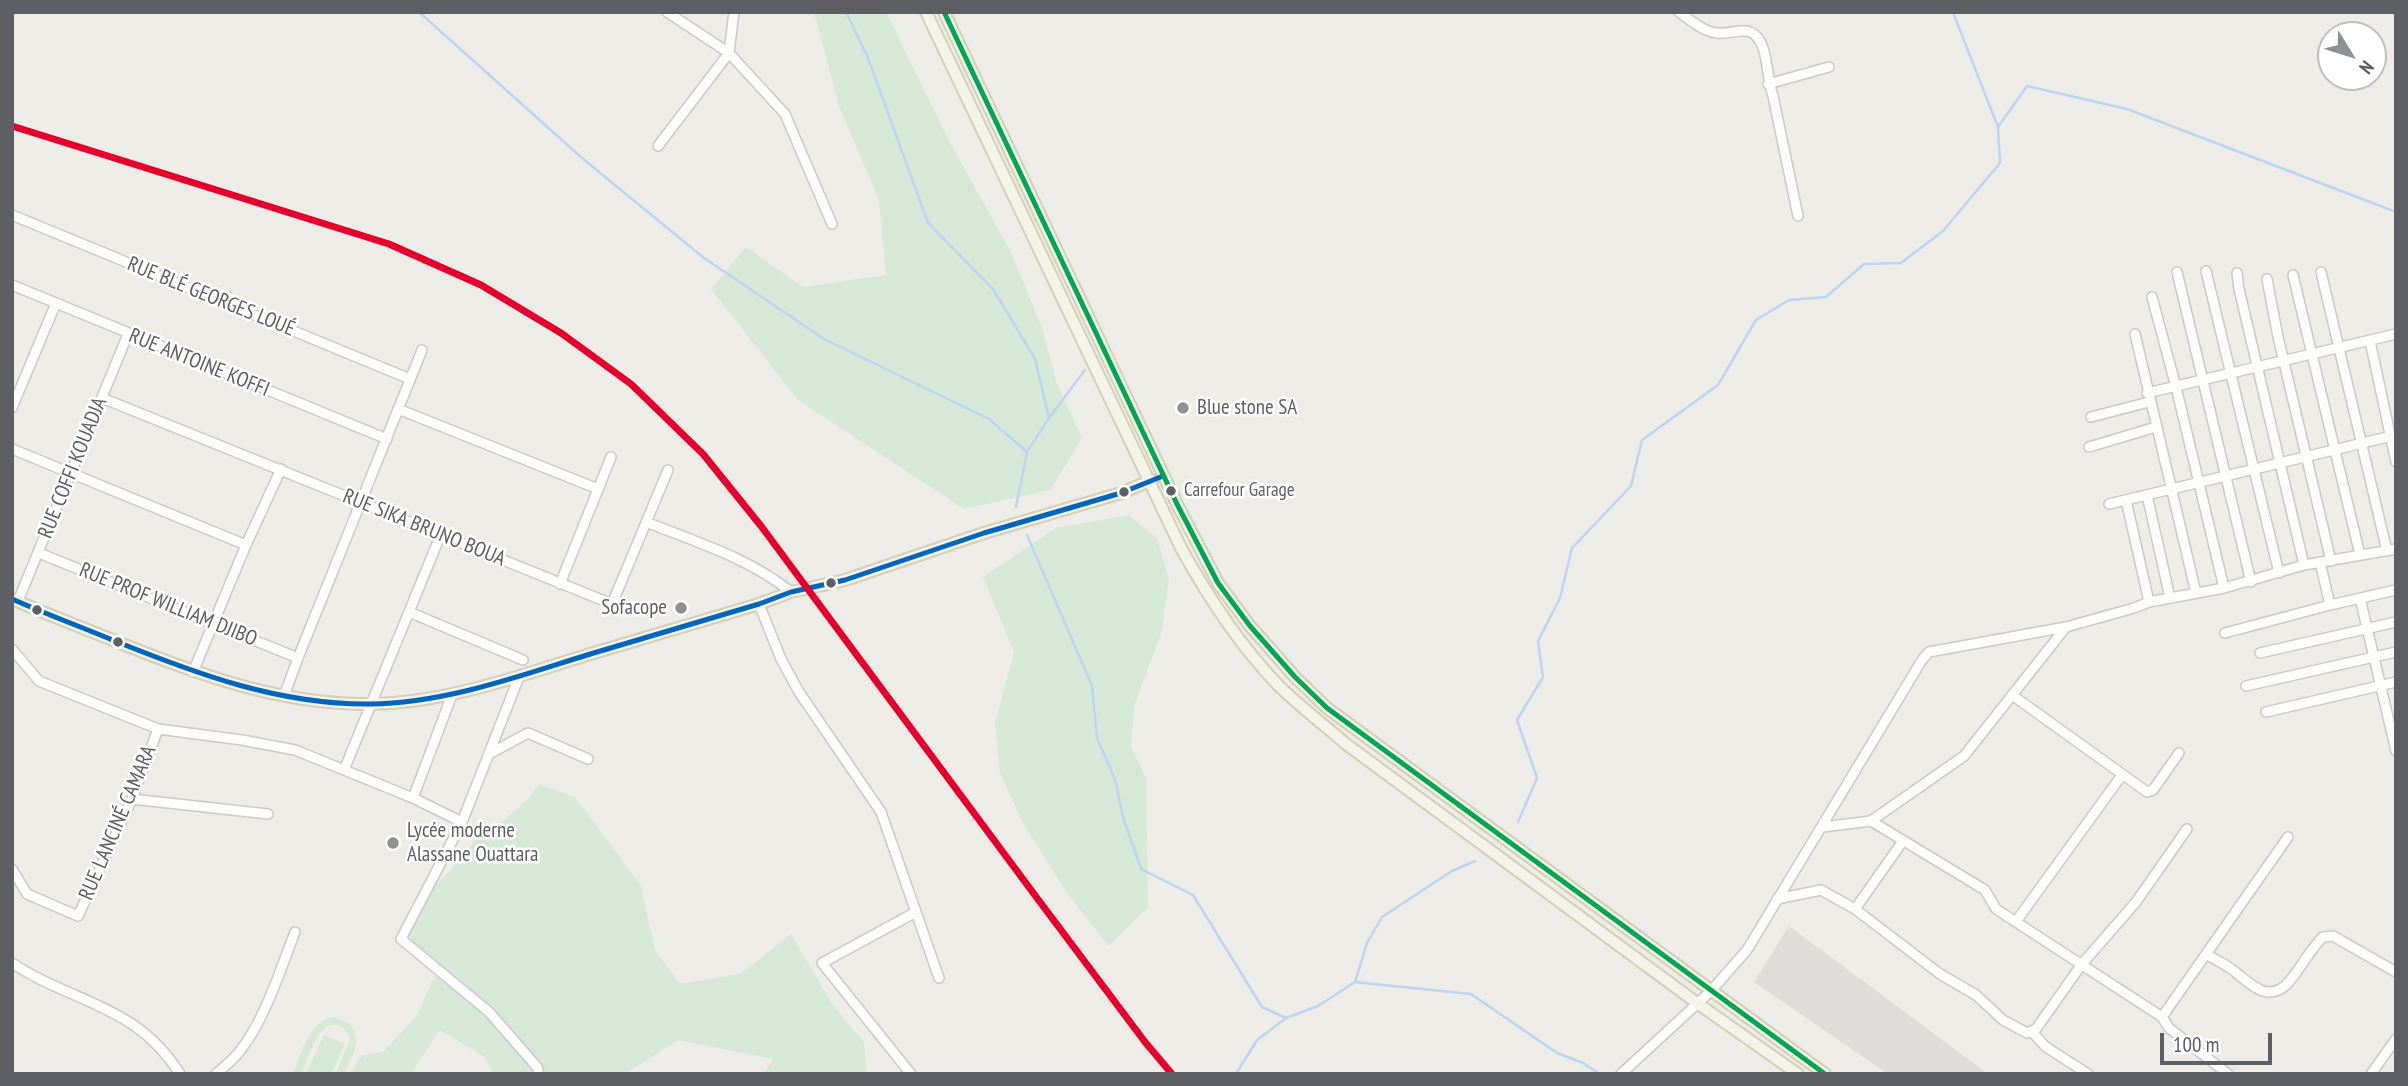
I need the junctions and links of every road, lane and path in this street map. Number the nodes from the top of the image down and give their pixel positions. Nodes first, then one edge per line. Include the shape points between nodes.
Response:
1 (667, 12) edge
2 (734, 12) edge
3 (926, 12) edge
4 (944, 12) edge
5 (1679, 12) edge
6 (729, 53) junction
7 (1829, 67) dead end
8 (1768, 84) junction
9 (658, 146) dead end
10 (12, 215) edge
11 (1798, 216) dead end
12 (832, 223) dead end
13 (2206, 271) dead end
14 (2177, 272) dead end
15 (2321, 272) dead end
16 (2237, 273) dead end
17 (2293, 275) dead end
18 (2267, 279) dead end
19 (12, 285) edge
20 (2152, 297) dead end
21 (56, 303) junction
22 (128, 334) junction
23 (2134, 334) dead end
24 (2396, 334) edge
25 (2370, 341) junction
26 (2340, 348) junction
27 (422, 350) dead end
28 (2312, 353) junction
29 (2284, 361) junction
30 (2258, 368) junction
31 (2231, 373) junction
32 (410, 379) junction
33 (2203, 379) junction
34 (2176, 387) junction
35 (102, 398) junction
36 (2148, 398) junction
37 (12, 408) edge
38 (398, 409) junction
39 (2091, 417) dead end
40 (2156, 427) junction
41 (2393, 436) edge
42 (387, 439) junction
43 (2362, 444) junction
44 (2089, 447) dead end
45 (12, 449) edge
46 (2335, 450) junction
47 (611, 457) dead end
48 (2308, 457) junction
49 (2396, 462) edge
50 (2281, 464) junction
51 (281, 469) junction
52 (668, 470) dead end
53 (2253, 471) junction
54 (71, 473) junction
55 (1163, 476) junction
56 (2226, 477) junction
57 (1148, 482) junction
58 (2199, 484) junction
59 (598, 489) junction
60 (2171, 490) junction
61 (2147, 495) junction
62 (2126, 500) junction
63 (361, 503) junction
64 (2109, 504) dead end
65 (646, 522) junction
66 (441, 534) junction
67 (246, 545) junction
68 (2391, 550) edge
69 (38, 553) junction
70 (2360, 555) junction
71 (2331, 561) junction
72 (2320, 562) junction
73 (2304, 565) junction
74 (2279, 573) junction
75 (2251, 582) junction
76 (560, 584) junction
77 (2224, 588) junction
78 (2396, 590) edge
79 (794, 591) junction
80 (2196, 593) junction
81 (2171, 598) junction
82 (2360, 598) junction
83 (15, 600) edge
84 (2149, 602) junction
85 (759, 604) junction
86 (2330, 605) junction
87 (409, 612) junction
88 (2396, 622) edge
89 (213, 624) junction
90 (2066, 627) junction
91 (2368, 629) junction
92 (2225, 633) dead end
93 (12, 649) edge
94 (2396, 652) edge
95 (2260, 653) dead end
96 (2375, 657) junction
97 (298, 658) junction
98 (523, 660) dead end
99 (193, 672) junction
100 (519, 677) junction
101 (2396, 682) edge
102 (2382, 685) junction
103 (2246, 686) dead end
104 (452, 695) junction
105 (2012, 695) junction
106 (284, 696) junction
107 (370, 704) junction
108 (2391, 710) edge
109 (2266, 712) dead end
110 (158, 729) junction
111 (2394, 738) edge
112 (2396, 751) edge
113 (2179, 752) dead end
114 (489, 754) junction
115 (588, 759) dead end
116 (344, 770) junction
117 (2122, 775) junction
118 (413, 798) junction
119 (132, 799) junction
120 (268, 814) dead end
121 (1871, 821) junction
122 (461, 822) junction
123 (1823, 827) junction
124 (2187, 829) dead end
125 (2288, 837) dead end
126 (1903, 841) junction
127 (12, 869) edge
128 (1777, 899) junction
129 (1854, 909) junction
130 (916, 912) junction
131 (2017, 920) junction
132 (295, 933) dead end
133 (2206, 954) junction
134 (12, 963) edge
135 (2082, 964) junction
136 (2396, 972) edge
137 (939, 978) dead end
138 (1711, 991) junction
139 (1697, 1003) junction
140 (2162, 1017) junction
141 (2032, 1032) junction
142 (2396, 1039) edge
143 (180, 1074) edge
144 (216, 1074) edge
145 (539, 1074) edge
146 (911, 1074) edge
147 (1621, 1074) edge
148 (1798, 1074) edge
149 (1825, 1074) edge
150 (2088, 1074) edge
151 (2228, 1074) edge
152 (2371, 1074) edge

1 - 6 street
2 - 6 street
3 - 57 main road
4 - 55 main road
5 - 8 street via 1717,33 1743,29 1755,34 1763,46
6 - 9 street
6 - 12 street via 785,114
7 - 8 street
8 - 11 street
10 - 32 street, RUE BLÉ GEORGES LOUÉ
13 - 31 street
14 - 33 street
15 - 26 street
16 - 30 street
17 - 28 street
18 - 29 street
19 - 21 street, RUE ANTOINE KOFFI
20 - 34 street
21 - 22 street, RUE ANTOINE KOFFI
21 - 37 street
22 - 35 street, RUE COFFI KOUADJA
22 - 42 street, RUE ANTOINE KOFFI
23 - 36 street
24 - 25 street
25 - 26 street
25 - 41 street
26 - 28 street
26 - 43 street
27 - 32 street
28 - 29 street
28 - 46 street
29 - 30 street
29 - 48 street
30 - 31 street
30 - 50 street
31 - 33 street
31 - 53 street
32 - 38 street
33 - 34 street
33 - 56 street
34 - 36 street
34 - 58 street
35 - 51 street, RUE SIKA BRUNO BOUA
35 - 54 street, RUE COFFI KOUADJA
36 - 39 street
36 - 40 street
38 - 42 street
38 - 59 street
40 - 44 street
40 - 60 street
41 - 43 street
41 - 49 street
42 - 63 street
43 - 46 street
43 - 68 street
45 - 54 street
46 - 48 street
46 - 70 street
47 - 59 street
48 - 50 street
48 - 71 street
50 - 53 street
50 - 73 street
51 - 63 street, RUE SIKA BRUNO BOUA
51 - 67 street
52 - 65 street, RUE SIKA BRUNO BOUA
53 - 56 street
53 - 74 street
54 - 67 street
54 - 69 street, RUE COFFI KOUADJA
55 - 57 main road
55 - 138 main road via 1219,583 1250,626 1327,708
56 - 58 street
56 - 75 street
57 - 79 main road via 845,580
57 - 139 main road via 1205,590 1234,634 1278,685 1346,744
58 - 60 street
58 - 77 street
59 - 76 street
60 - 61 street
60 - 80 street
61 - 62 street
61 - 81 street
62 - 64 street
62 - 84 street
63 - 66 street, RUE SIKA BRUNO BOUA
63 - 97 street
65 - 76 street, RUE SIKA BRUNO BOUA via 612,604
65 - 79 street via 737,558
66 - 76 street, RUE SIKA BRUNO BOUA
66 - 87 street
67 - 89 street
68 - 70 street
69 - 83 street, RUE COFFI KOUADJA
69 - 89 street, RUE PROF WILLIAM DJIBO
70 - 71 street
71 - 72 street
72 - 73 street
72 - 86 street
73 - 74 street
74 - 75 street
75 - 77 street
77 - 80 street
78 - 82 street
79 - 85 main road
80 - 81 street
81 - 84 street
82 - 86 street
82 - 91 street
83 - 99 main road
84 - 90 street
85 - 100 main road
85 - 130 street via 799,692 881,812
86 - 92 street
87 - 98 street
87 - 107 street
88 - 91 street
89 - 97 street, RUE PROF WILLIAM DJIBO
89 - 99 street
90 - 105 street
90 - 123 street via 1929,652
91 - 95 street
91 - 96 street
93 - 110 street via 39,681
94 - 96 street
96 - 102 street
96 - 103 street
97 - 106 street
99 - 106 main road
100 - 104 main road
100 - 114 street
101 - 102 street
102 - 108 street
102 - 109 street
104 - 107 main road
104 - 118 street
105 - 117 street
105 - 121 street via 1964,756
106 - 107 main road
107 - 116 street
108 - 111 street
110 - 116 street via 295,750
110 - 119 street, RUE LANCINÉ CAMARA
111 - 112 street
113 - 117 street via 2150,792
114 - 115 street via 528,733
114 - 122 street
116 - 118 street
117 - 131 street
118 - 122 street
119 - 120 street
119 - 127 street, RUE LANCINÉ CAMARA via 78,916 27,894
121 - 123 street
121 - 126 street
122 - 145 street via 401,939 489,1012
123 - 128 street
124 - 135 street via 2136,902
125 - 133 street
126 - 129 street
126 - 131 street via 1985,890 1996,909
128 - 129 street via 1821,890
128 - 138 street via 1747,950
129 - 141 street via 1940,974 1976,995 2003,1020
130 - 137 street
130 - 146 street via 822,963
131 - 135 street
132 - 144 street via 253,1028 240,1051
133 - 136 street via 2252,986 2272,993 2285,986 2323,937 2333,936
133 - 140 street
134 - 143 street via 132,1022 167,1054
135 - 140 street
135 - 141 street
138 - 139 street
138 - 149 main road
139 - 147 street
139 - 148 main road
140 - 151 street via 2169,1028
141 - 150 street via 2046,1047
142 - 152 street

